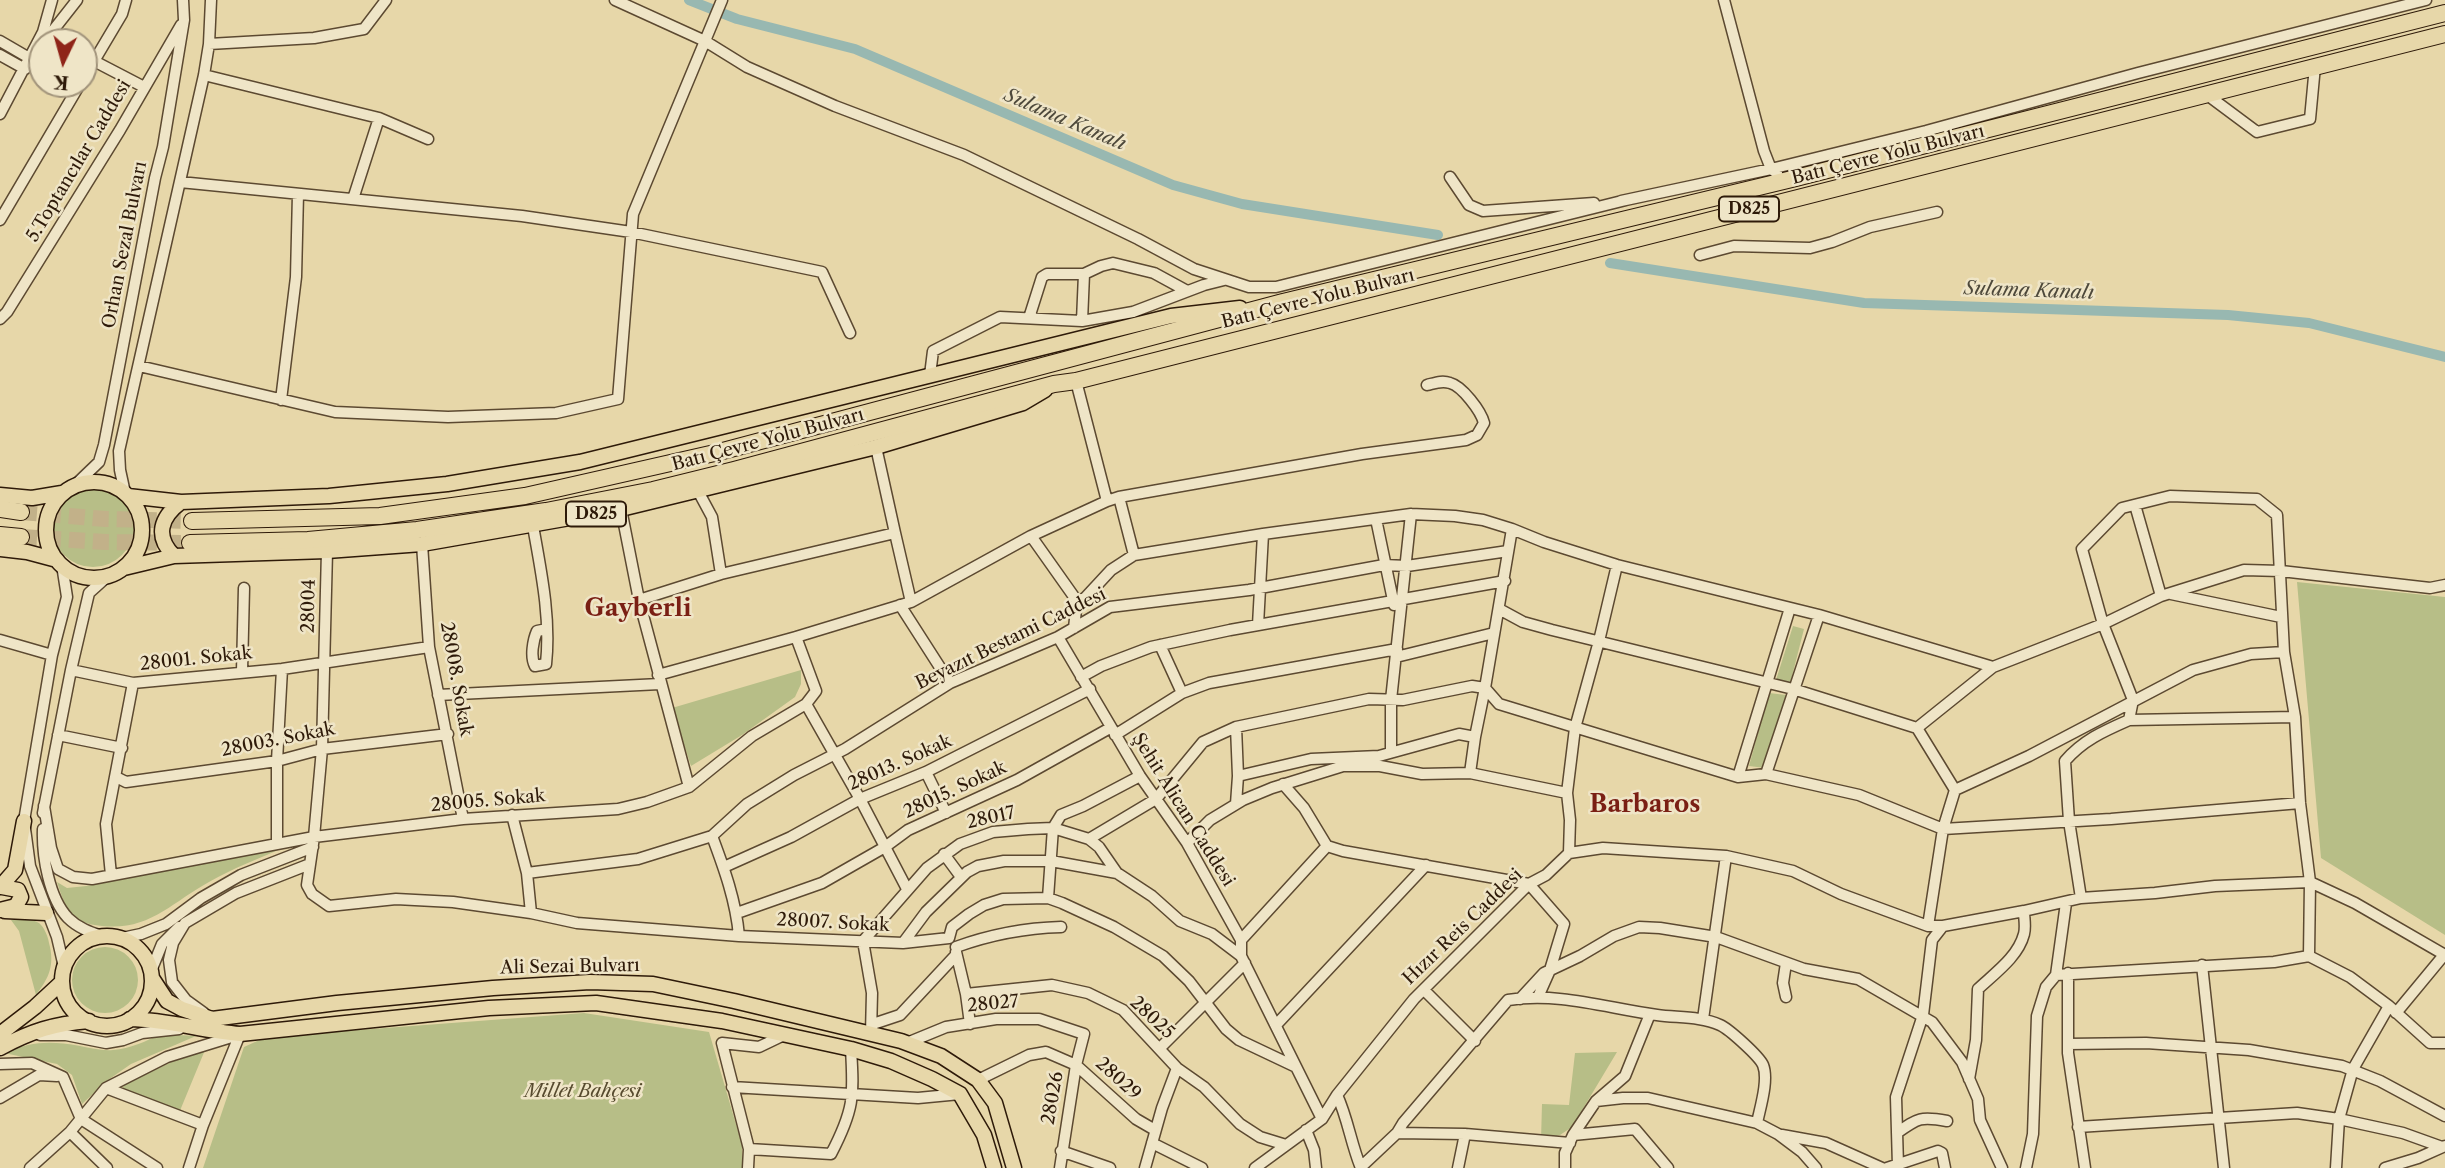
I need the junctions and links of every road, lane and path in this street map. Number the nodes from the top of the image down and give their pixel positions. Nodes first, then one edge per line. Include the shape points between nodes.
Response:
1 (52, 0) edge
2 (77, 0) edge
3 (126, 0) edge
4 (183, 0) edge
5 (211, 0) edge
6 (386, 0) edge
7 (615, 0) edge
8 (722, 0) edge
9 (1724, 0) edge
10 (2426, 0) edge
11 (2445, 13) edge
12 (184, 20) junction
13 (44, 28) edge
14 (55, 28) edge
15 (2445, 34) edge
16 (2269, 40) junction
17 (0, 41) edge
18 (705, 41) junction
19 (209, 44) junction
20 (2288, 53) junction
21 (98, 54) edge
22 (0, 55) edge
23 (98, 63) edge
24 (28, 64) junction
25 (2315, 66) junction
26 (2138, 73) junction
27 (204, 75) junction
28 (144, 87) junction
29 (2131, 93) junction
30 (2206, 94) junction
31 (72, 98) edge
32 (0, 114) edge
33 (379, 118) junction
34 (120, 130) junction
35 (130, 138) dead end
36 (428, 139) dead end
37 (1771, 169) junction
38 (1450, 177) dead end
39 (1796, 178) junction
40 (180, 183) junction
41 (298, 194) junction
42 (353, 199) junction
43 (1626, 201) junction
44 (1937, 212) dead end
45 (0, 220) edge
46 (631, 232) junction
47 (1700, 255) dead end
48 (1084, 274) junction
49 (1224, 280) junction
50 (1188, 291) junction
51 (1283, 302) junction
52 (1029, 318) junction
53 (0, 319) edge
54 (1082, 321) junction
55 (850, 333) dead end
56 (139, 366) junction
57 (930, 375) junction
58 (1076, 381) junction
59 (1054, 384) junction
60 (1427, 385) dead end
61 (281, 400) junction
62 (876, 447) junction
63 (69, 489) junction
64 (698, 491) junction
65 (126, 494) junction
66 (0, 495) edge
67 (1119, 497) junction
68 (1107, 501) junction
69 (181, 502) junction
70 (2135, 505) junction
71 (0, 509) edge
72 (621, 509) junction
73 (21, 512) tunnel mouth
74 (1412, 514) junction
75 (1376, 519) junction
76 (192, 521) tunnel mouth
77 (533, 526) junction
78 (1512, 529) junction
79 (895, 533) junction
80 (1263, 534) junction
81 (0, 535) edge
82 (1031, 536) junction
83 (21, 537) tunnel mouth
84 (190, 543) tunnel mouth
85 (422, 544) junction
86 (0, 549) edge
87 (327, 551) junction
88 (1508, 551) junction
89 (1134, 555) junction
90 (174, 556) junction
91 (60, 563) junction
92 (1384, 565) junction
93 (1617, 565) junction
94 (1407, 566) junction
95 (124, 568) junction
96 (2281, 570) junction
97 (721, 574) junction
98 (109, 576) junction
99 (1505, 581) junction
100 (2445, 585) edge
101 (244, 588) dead end
102 (1260, 588) junction
103 (2165, 595) junction
104 (639, 600) junction
105 (1397, 600) junction
106 (1077, 601) junction
107 (905, 604) junction
108 (1499, 608) junction
109 (1790, 608) junction
110 (1819, 615) junction
111 (2281, 617) junction
112 (2103, 624) junction
113 (1258, 625) junction
114 (1074, 628) junction
115 (547, 629) dead end
116 (1494, 634) junction
117 (796, 637) junction
118 (1058, 637) junction
119 (0, 640) edge
120 (1599, 641) junction
121 (1160, 645) junction
122 (429, 647) junction
123 (2284, 652) junction
124 (1397, 653) junction
125 (52, 655) junction
126 (325, 662) junction
127 (1993, 667) junction
128 (282, 669) junction
129 (71, 670) junction
130 (242, 671) junction
131 (1081, 677) junction
132 (659, 679) junction
133 (133, 683) junction
134 (950, 683) junction
135 (1766, 683) junction
136 (1485, 688) junction
137 (1090, 689) junction
138 (1793, 689) junction
139 (1182, 693) junction
140 (438, 695) junction
141 (2133, 700) junction
142 (1391, 701) junction
143 (806, 704) junction
144 (2295, 718) junction
145 (2129, 720) junction
146 (1236, 727) junction
147 (1575, 728) junction
148 (1917, 728) junction
149 (1113, 732) junction
150 (448, 734) junction
151 (58, 735) junction
152 (1475, 737) junction
153 (122, 748) junction
154 (322, 749) junction
155 (1391, 752) junction
156 (835, 754) junction
157 (277, 761) junction
158 (1380, 761) junction
159 (926, 772) junction
160 (1470, 773) junction
161 (1766, 774) junction
162 (1140, 776) junction
163 (1238, 776) junction
164 (116, 777) junction
165 (1738, 777) junction
166 (1283, 784) junction
167 (689, 787) junction
168 (1955, 790) junction
169 (1567, 793) junction
170 (860, 799) junction
171 (1156, 799) junction
172 (2300, 803) junction
173 (1236, 804) junction
174 (44, 806) junction
175 (946, 813) junction
176 (512, 815) junction
177 (463, 819) junction
178 (24, 821) junction
179 (2069, 821) junction
180 (1053, 828) junction
181 (1943, 829) junction
182 (712, 836) junction
183 (1088, 839) junction
184 (314, 842) junction
185 (1187, 843) junction
186 (277, 844) junction
187 (1327, 846) junction
188 (885, 847) junction
189 (1569, 853) junction
190 (944, 854) junction
191 (1726, 856) junction
192 (1051, 861) junction
193 (310, 864) junction
194 (1426, 865) junction
195 (724, 867) junction
196 (527, 873) junction
197 (1117, 873) junction
198 (111, 876) junction
199 (961, 877) junction
200 (2310, 882) junction
201 (307, 884) joint
202 (1529, 884) junction
203 (1, 887) edge
204 (907, 889) junction
205 (1048, 898) junction
206 (2081, 898) junction
207 (2066, 902) junction
208 (0, 911) edge
209 (2024, 911) junction
210 (46, 912) junction
211 (531, 913) junction
212 (737, 913) junction
213 (185, 923) junction
214 (1928, 926) junction
215 (1943, 926) junction
216 (1061, 927) dead end
217 (102, 936) junction
218 (738, 936) junction
219 (1716, 937) junction
220 (122, 938) junction
221 (1241, 940) junction
222 (863, 941) junction
223 (904, 943) junction
224 (954, 947) junction
225 (2445, 955) edge
226 (2309, 956) junction
227 (1243, 959) junction
228 (1786, 963) junction
229 (2202, 965) junction
230 (1550, 970) junction
231 (63, 974) junction
232 (151, 974) junction
233 (2068, 974) junction
234 (2056, 975) junction
235 (1424, 990) junction
236 (966, 994) junction
237 (1538, 997) junction
238 (1786, 997) dead end
239 (1520, 999) junction
240 (1205, 1002) junction
241 (2393, 1010) junction
242 (1650, 1014) junction
243 (1923, 1015) junction
244 (130, 1019) junction
245 (1703, 1019) junction
246 (89, 1021) junction
247 (208, 1023) junction
248 (970, 1024) junction
249 (1276, 1025) junction
250 (872, 1028) junction
251 (0, 1034) edge
252 (240, 1034) junction
253 (1084, 1034) joint
254 (784, 1035) junction
255 (20, 1037) junction
256 (1475, 1041) junction
257 (907, 1043) junction
258 (2445, 1043) edge
259 (2068, 1044) junction
260 (0, 1048) edge
261 (1160, 1048) junction
262 (2212, 1048) junction
263 (852, 1049) junction
264 (0, 1064) edge
265 (1076, 1065) junction
266 (1296, 1067) junction
267 (1177, 1068) junction
268 (2353, 1069) junction
269 (64, 1077) junction
270 (1969, 1079) junction
271 (978, 1080) junction
272 (732, 1087) junction
273 (106, 1088) junction
274 (854, 1094) junction
275 (960, 1094) junction
276 (1337, 1095) junction
277 (0, 1098) edge
278 (1596, 1101) junction
279 (2445, 1116) edge
280 (80, 1119) junction
281 (1322, 1119) junction
282 (2220, 1119) junction
283 (2339, 1119) junction
284 (1947, 1121) dead end
285 (1757, 1123) junction
286 (203, 1125) junction
287 (2078, 1127) junction
288 (1155, 1130) junction
289 (1306, 1130) junction
290 (70, 1132) junction
291 (1397, 1133) junction
292 (1897, 1133) junction
293 (1465, 1134) junction
294 (1778, 1134) junction
295 (1572, 1139) junction
296 (1153, 1143) junction
297 (1286, 1144) junction
298 (2443, 1146) edge
299 (749, 1149) junction
300 (1061, 1151) junction
301 (1084, 1164) edge
302 (1258, 1167) edge
303 (1889, 1167) edge
304 (30, 1168) edge
305 (107, 1168) edge
306 (157, 1168) edge
307 (189, 1168) edge
308 (748, 1168) edge
309 (994, 1168) edge
310 (1014, 1168) edge
311 (1060, 1168) edge
312 (1110, 1168) edge
313 (1145, 1168) edge
314 (1202, 1168) edge
315 (1316, 1168) edge
316 (1361, 1168) edge
317 (1458, 1168) edge
318 (1564, 1168) edge
319 (1668, 1168) edge
320 (1816, 1168) edge
321 (1945, 1168) edge
322 (2002, 1168) edge
323 (2026, 1168) edge
324 (2085, 1168) edge
325 (2224, 1168) edge
326 (2336, 1168) edge
327 (2385, 1168) edge

1 - 13 street
2 - 14 street
3 - 21 street
4 - 12 street, Orhan Sezal Bulvarı
5 - 19 street
6 - 19 street via 364,29 314,38
7 - 18 street
8 - 18 street
9 - 37 street
10 - 16 street
11 - 20 highway, Batı Çevre Yolu Bulvarı / D825
12 - 28 street, 5.Toptancılar Caddesi
12 - 63 street, Orhan Sezal Bulvarı via 104,444 99,462
15 - 25 highway, Batı Çevre Yolu Bulvarı / D825
16 - 20 street
16 - 26 street
17 - 24 street
18 - 46 street via 633,214
18 - 49 street via 747,67 964,155 1194,270
19 - 27 street
20 - 29 highway, Batı Çevre Yolu Bulvarı / D825
22 - 24 street
23 - 28 street
24 - 32 street
25 - 30 highway, Batı Çevre Yolu Bulvarı / D825
25 - 30 street via 2310,118 2270,129 2257,132
26 - 29 street
26 - 37 street
27 - 33 street
27 - 40 street
28 - 34 street, 5.Toptancılar Caddesi
29 - 39 highway, Batı Çevre Yolu Bulvarı / D825
30 - 58 highway, Batı Çevre Yolu Bulvarı / D825
31 - 45 street
33 - 36 street
33 - 42 street
34 - 35 street
34 - 53 street, 5.Toptancılar Caddesi
37 - 39 street
37 - 43 street
38 - 43 street via 1469,205 1483,211
39 - 51 highway, Batı Çevre Yolu Bulvarı / D825
40 - 41 street
40 - 56 street
41 - 42 street
41 - 61 street via 296,277
42 - 46 street
43 - 49 street via 1276,287 1249,287
44 - 47 street via 1870,227 1810,248 1734,246
46 - 55 street via 822,272
46 - 61 street via 618,399 556,413 448,417 335,412
48 - 50 street via 1113,263 1154,274
48 - 52 street via 1044,275
48 - 54 street
49 - 50 street
50 - 54 street via 1133,312
51 - 57 main road, D825 via 1171,316
51 - 76 highway, Batı Çevre Yolu Bulvarı via 719,452 525,496 380,516
52 - 54 street
52 - 57 street via 1000,317 933,351
56 - 61 street
56 - 65 street via 119,451
57 - 69 main road, D825 via 567,464 447,484 329,496
58 - 59 highway, Batı Çevre Yolu Bulvarı / D825
58 - 68 street
59 - 62 main road, D825 via 1023,403
59 - 84 highway, Batı Çevre Yolu Bulvarı via 734,470 546,511 308,540
60 - 67 street via 1455,384 1482,413 1484,423 1477,435
62 - 64 main road, D825
62 - 79 street
63 - 65 main road, D825 via 100,482
63 - 66 main road, D825 via 32,498
63 - 91 main road via 55,501 46,528 47,542
64 - 72 main road, D825
64 - 97 street via 712,517
65 - 69 main road, D825
65 - 95 main road via 141,516 143,531 134,558
67 - 68 street
67 - 89 street
68 - 82 street
69 - 90 main road via 165,516 162,527 167,550
70 - 96 street via 2170,496 2257,499 2277,515
70 - 103 street
70 - 112 street via 2122,508 2082,549
71 - 73 highway
72 - 77 main road, D825
72 - 104 street
74 - 75 street
74 - 78 street via 1483,520
74 - 94 street
75 - 80 street
75 - 92 street
77 - 85 main road, D825
77 - 115 street via 541,572 547,630 548,646 546,664 535,666 535,635 537,631
78 - 88 street
78 - 93 street
79 - 97 street
79 - 107 street
80 - 89 street
80 - 102 street
81 - 83 highway
82 - 106 street
82 - 107 street
85 - 87 main road, D825
85 - 122 street, 28008. Sokak
86 - 91 main road
87 - 90 main road, D825
87 - 126 street, 28004
88 - 94 street, Beyazıt Bestami Caddesi
88 - 99 street
89 - 106 street
90 - 95 main road, D825
91 - 98 main road via 84,577
91 - 125 street via 67,597
92 - 94 street, Beyazıt Bestami Caddesi
92 - 102 street, Beyazıt Bestami Caddesi
92 - 105 street
93 - 109 street
93 - 120 street
94 - 105 street
95 - 98 main road, D825
96 - 100 street
96 - 103 street via 2244,570
96 - 111 street
97 - 104 street
98 - 129 street via 89,593
99 - 105 street
99 - 108 street
101 - 130 street
102 - 113 street
102 - 114 street, Beyazıt Bestami Caddesi via 1110,607
103 - 111 street
103 - 112 street
104 - 132 street
105 - 113 street
105 - 124 street
106 - 114 street
107 - 117 street
107 - 134 street
108 - 116 street
108 - 120 street via 1523,622
109 - 110 street
109 - 135 street
110 - 127 street
110 - 138 street
111 - 123 street
112 - 127 street
112 - 141 street
113 - 121 street
114 - 118 street, Beyazıt Bestami Caddesi
116 - 124 street, 28015. Sokak
116 - 136 street
117 - 132 street
117 - 143 street via 816,691
118 - 131 street, Şehit Alican Caddesi
118 - 134 street, Beyazıt Bestami Caddesi
119 - 125 street
120 - 135 street
120 - 147 street
121 - 131 street
121 - 139 street
122 - 126 street, 28001. Sokak
122 - 140 street, 28008. Sokak
123 - 141 street via 2250,654 2193,670
123 - 144 street
124 - 139 street, 28015. Sokak via 1209,683
124 - 142 street
125 - 178 street
126 - 128 street, 28001. Sokak
126 - 154 street, 28004
127 - 148 street
128 - 130 street, 28001. Sokak
128 - 157 street
129 - 133 street, 28001. Sokak
129 - 151 street
130 - 133 street, 28001. Sokak
131 - 137 street, Şehit Alican Caddesi
132 - 140 street
132 - 167 street
133 - 153 street
134 - 156 street, Beyazıt Bestami Caddesi
135 - 138 street
135 - 165 street
136 - 142 street via 1472,686
136 - 147 street via 1499,704
136 - 152 street
137 - 149 street, Şehit Alican Caddesi
137 - 159 street, 28013. Sokak
138 - 148 street
138 - 161 street
139 - 149 street, 28015. Sokak
140 - 150 street, 28008. Sokak
141 - 145 street
141 - 168 street
142 - 146 street via 1369,699
142 - 155 street
143 - 156 street
143 - 167 street, 28005. Sokak via 752,736
144 - 145 street
144 - 172 street
145 - 179 street via 2096,734 2065,761
146 - 163 street
146 - 171 street via 1203,742
147 - 165 street
147 - 169 street
148 - 168 street
149 - 162 street, Şehit Alican Caddesi
149 - 175 street, 28015. Sokak
150 - 154 street, 28003. Sokak
150 - 177 street, 28008. Sokak
151 - 153 street
151 - 174 street
152 - 155 street via 1459,734
152 - 160 street
153 - 164 street
154 - 157 street, 28003. Sokak
154 - 184 street, 28004
155 - 158 street
156 - 170 street
156 - 182 street, Beyazıt Bestami Caddesi via 747,804
157 - 164 street, 28003. Sokak via 126,782
157 - 186 street
158 - 160 street via 1422,774
158 - 163 street via 1311,759
158 - 166 street via 1343,766
159 - 170 street, 28013. Sokak
159 - 175 street
160 - 169 street
161 - 165 street
161 - 181 street via 1859,795
162 - 171 street, Şehit Alican Caddesi
162 - 180 street via 1062,815
163 - 173 street
164 - 198 street via 106,824
166 - 173 street
166 - 187 street
167 - 176 street, 28005. Sokak via 618,809
168 - 181 street
169 - 189 street
170 - 188 street
170 - 195 street, 28013. Sokak
171 - 183 street
171 - 185 street, Şehit Alican Caddesi
172 - 179 street
172 - 200 street
173 - 185 street via 1210,820
174 - 198 street, 28005. Sokak via 58,869 73,877
174 - 217 street via 42,847 50,884 67,917
175 - 188 street, 28015. Sokak via 908,830
176 - 177 street, 28005. Sokak
176 - 196 street
177 - 184 street, 28005. Sokak
178 - 203 main road via 15,870
178 - 210 street via 30,866
179 - 181 street
179 - 206 street
180 - 183 street, 28017
180 - 190 street, 28017 via 993,832
180 - 192 street
181 - 214 street
182 - 195 street
182 - 196 street, Beyazıt Bestami Caddesi via 638,859
183 - 197 street
184 - 186 street, 28005. Sokak
184 - 193 street, 28004
184 - 220 street via 241,875 166,924
185 - 221 street, Şehit Alican Caddesi
186 - 198 street, 28005. Sokak
187 - 194 street
187 - 221 street
188 - 204 street
188 - 212 street, 28015. Sokak via 822,883
189 - 191 street via 1603,848
189 - 202 street, Hızır Reis Caddesi
190 - 199 street
190 - 204 street, 28017
191 - 214 street via 1793,871
191 - 219 street
192 - 197 street
192 - 199 street via 1004,860 978,866
192 - 205 street
193 - 201 street, 28004
193 - 213 street via 236,893
194 - 202 street
194 - 249 street
195 - 212 street
196 - 211 street
197 - 227 street via 1180,920 1212,933
199 - 223 street via 926,912
200 - 206 street
200 - 225 street
200 - 226 street
201 - 211 street, 28007. Sokak via 328,906 407,900
202 - 230 street via 1564,924
202 - 235 street, Hızır Reis Caddesi
203 - 208 main road via 18,890 20,897 16,906
204 - 222 street, 28017
205 - 224 street via 1003,899 984,905 952,927
205 - 240 street via 1142,942 1163,956
206 - 207 street
207 - 209 street
207 - 234 street
208 - 210 main road
209 - 215 street
209 - 270 street via 2025,932 2019,947 1978,989
210 - 231 street via 57,937
211 - 218 street, 28007. Sokak via 577,923
212 - 218 street
213 - 232 street via 162,944
213 - 247 street via 169,960 172,982
214 - 215 street
215 - 243 street via 1931,940
216 - 224 street via 991,934
217 - 220 main road
217 - 231 main road via 80,944
218 - 222 street, 28007. Sokak
219 - 228 street
219 - 230 street via 1639,927
219 - 245 street
220 - 232 main road via 140,951
221 - 227 street, Şehit Alican Caddesi
222 - 223 street, 28007. Sokak
222 - 250 street via 872,993
223 - 224 street, 28007. Sokak
224 - 236 street
224 - 250 street via 900,1016
225 - 241 street
226 - 229 street
226 - 241 street via 2350,977
227 - 240 street
227 - 249 street, Şehit Alican Caddesi
228 - 238 street
228 - 243 street via 1858,979
229 - 233 street
229 - 262 street
230 - 237 street
230 - 239 street
231 - 246 main road via 65,996
231 - 251 main road via 35,1007
232 - 244 main road via 148,1000
232 - 247 main road, Ali Sezai Bulvarı via 167,1001
233 - 234 street
233 - 259 street
234 - 323 street via 2046,986 2036,1016 2033,1134
235 - 256 street
235 - 276 street, Hızır Reis Caddesi
236 - 248 street
236 - 261 street, 28025 via 1052,985 1088,993 1123,1010
237 - 239 street
237 - 242 street
239 - 256 street via 1508,1000
240 - 261 street
240 - 266 street via 1239,1040
241 - 258 street via 2430,1043
241 - 268 street
242 - 245 street
242 - 278 street via 1625,1076
243 - 270 street via 1962,1062
243 - 292 street via 1896,1097
244 - 246 main road via 111,1025
244 - 247 main road, Ali Sezai Bulvarı
245 - 285 street via 1730,1030 1763,1065 1764,1090
246 - 255 main road via 58,1024
247 - 250 main road, Ali Sezai Bulvarı via 337,1003 590,982 653,984
247 - 252 main road, Ali Sezai Bulvarı
247 - 255 street via 106,1043 66,1035
248 - 253 street, 28027 via 996,1018 1039,1018
248 - 257 street, 28027 via 946,1027
249 - 266 street, Şehit Alican Caddesi
250 - 257 main road, Ali Sezai Bulvarı
252 - 254 main road, Ali Sezai Bulvarı via 489,1008 596,1003 710,1018
252 - 273 street via 167,1057
252 - 286 street
253 - 265 street, 28026
254 - 263 main road, Ali Sezai Bulvarı
254 - 272 street via 759,1047 722,1043
255 - 260 main road
256 - 291 street
257 - 271 main road, Ali Sezai Bulvarı via 941,1056
259 - 262 street
259 - 287 street
261 - 267 street, 28025
262 - 268 street
262 - 282 street
263 - 274 street
263 - 275 main road, Ali Sezai Bulvarı via 891,1061
264 - 269 street via 32,1063
265 - 271 street, 28029 via 1046,1052 1028,1055
265 - 288 street, 28029 via 1136,1119
265 - 300 street, 28026
266 - 281 street, Şehit Alican Caddesi
267 - 288 street
267 - 297 street, 28025 via 1204,1087 1240,1124 1260,1137
268 - 279 street
268 - 283 street
269 - 277 street via 39,1075
269 - 280 street
270 - 322 street via 1978,1099 1980,1120
271 - 310 main road, Ali Sezai Bulvarı via 995,1103
272 - 274 street
272 - 299 street
273 - 280 street
273 - 286 street
274 - 275 street via 918,1098
274 - 299 street via 831,1154
275 - 309 main road via 984,1135
276 - 281 street, Hızır Reis Caddesi
276 - 316 street
278 - 285 street via 1648,1098
278 - 295 street
280 - 290 street
280 - 306 street
281 - 289 street, Hızır Reis Caddesi
282 - 283 street via 2297,1113
282 - 287 street
282 - 325 street
283 - 298 street
283 - 326 street
284 - 292 street via 1917,1119
285 - 294 street
286 - 307 street
287 - 324 street
288 - 296 street
289 - 297 street, Hızır Reis Caddesi
289 - 315 street
290 - 304 street
290 - 305 street
291 - 293 street
291 - 316 street
292 - 303 street
293 - 295 street
293 - 317 street
294 - 303 street via 1826,1143
294 - 320 street
295 - 318 street
295 - 319 street via 1635,1129
296 - 313 street
296 - 314 street
297 - 302 street, Hızır Reis Caddesi
298 - 327 street
299 - 308 street
300 - 301 street
300 - 311 street, 28026
301 - 312 street
303 - 321 street via 1938,1151

